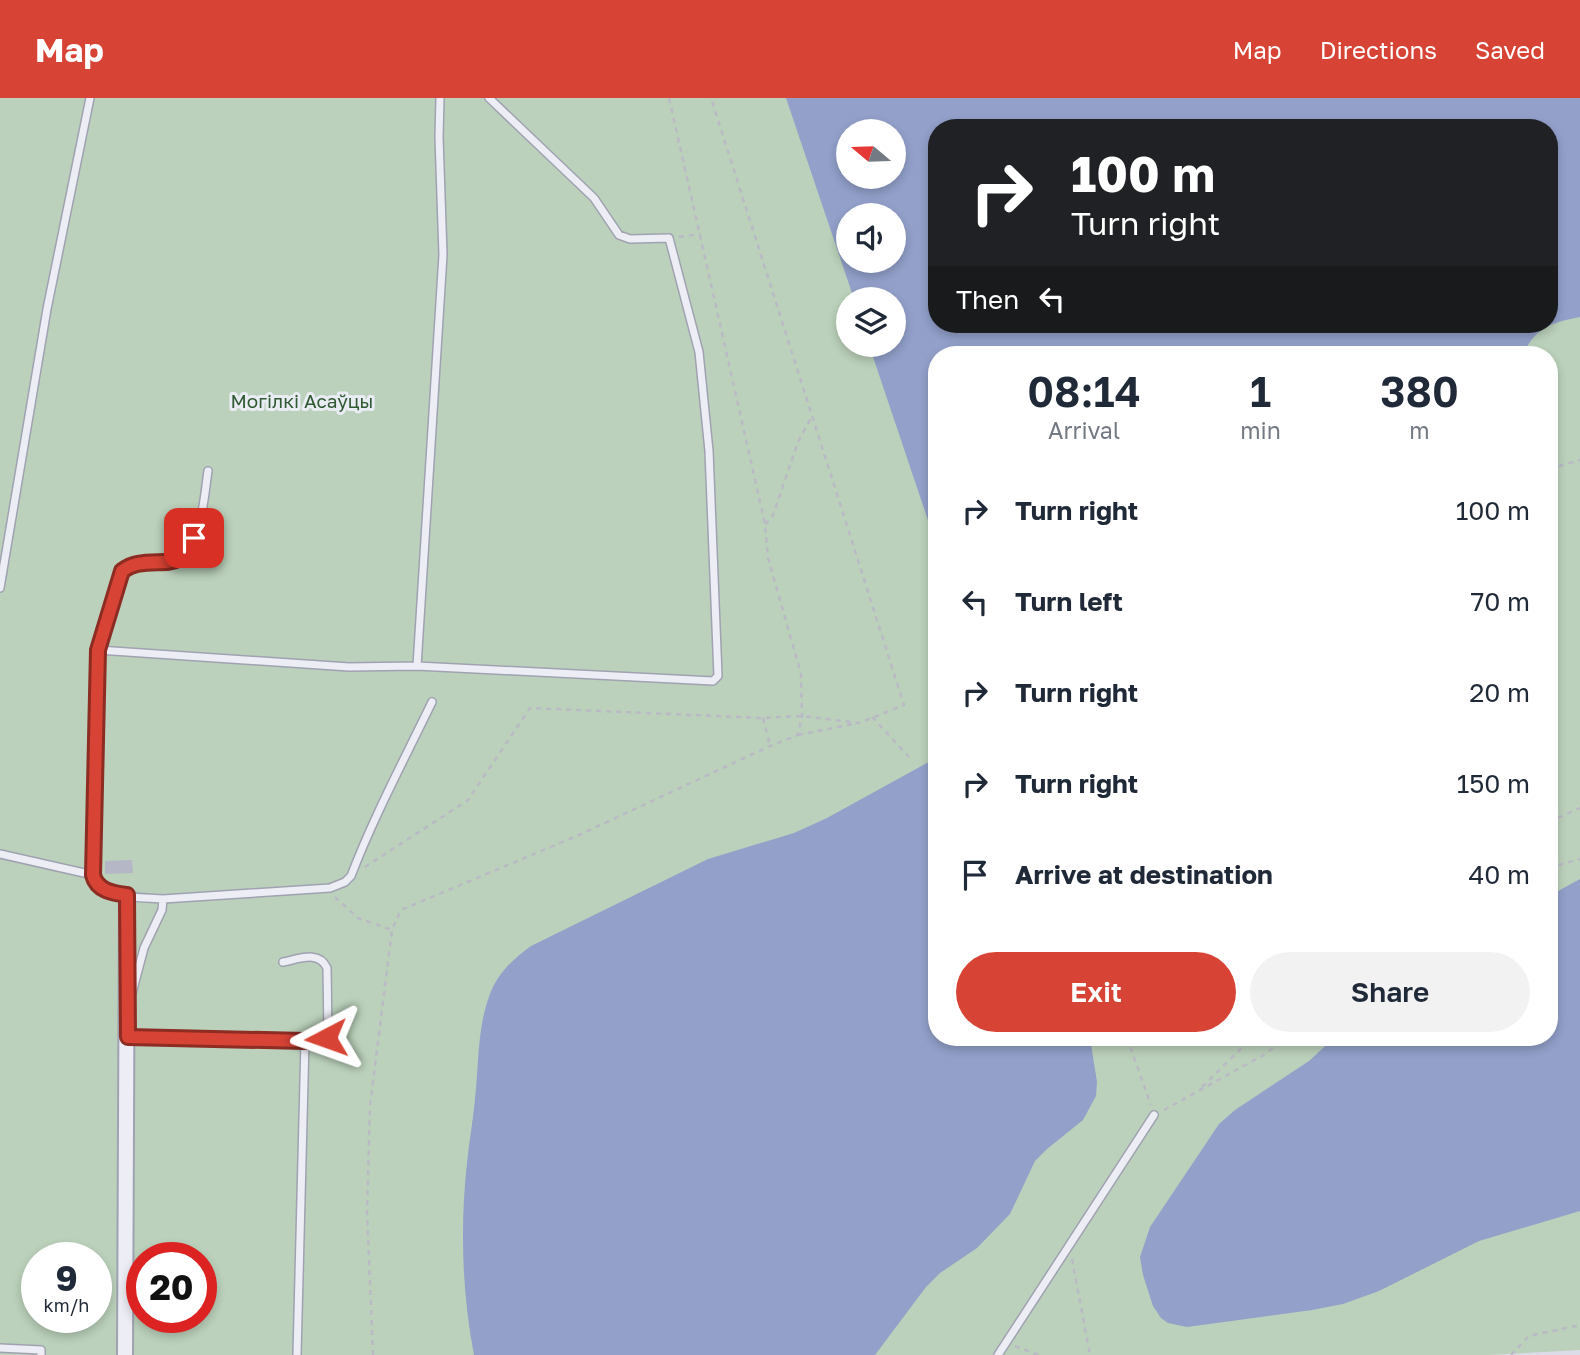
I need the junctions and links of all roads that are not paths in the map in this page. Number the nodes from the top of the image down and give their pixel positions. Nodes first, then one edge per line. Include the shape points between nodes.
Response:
1 (90, 98) edge
2 (440, 98) edge
3 (489, 98) edge
4 (208, 471) dead end
5 (3, 544) edge
6 (0, 588) edge
7 (98, 650) junction
8 (416, 666) junction
9 (432, 702) dead end
10 (0, 854) edge
11 (93, 875) junction
12 (127, 895) junction
13 (163, 900) junction
14 (283, 962) dead end
15 (128, 1012) junction
16 (128, 1037) junction
17 (305, 1041) junction
18 (1154, 1115) road end
19 (0, 1348) edge
20 (41, 1355) edge
21 (125, 1355) edge
22 (296, 1355) edge
23 (998, 1355) edge

1 - 5 lane
2 - 8 lane via 443,255
3 - 8 lane via 594,198 619,235 669,238 699,352 709,451 718,676 713,681
4 - 7 lane via 189,551 175,561 137,564 122,571
5 - 6 lane
7 - 8 lane via 349,667
7 - 11 lane
9 - 13 lane via 345,882 330,888
10 - 11 lane
11 - 12 lane via 101,888
12 - 13 lane
12 - 15 street
13 - 15 lane via 144,948
14 - 17 lane via 317,956 327,968 328,1033 321,1041
15 - 16 street
16 - 17 lane
16 - 21 street
17 - 22 lane
18 - 23 lane
19 - 20 lane via 41,1350

